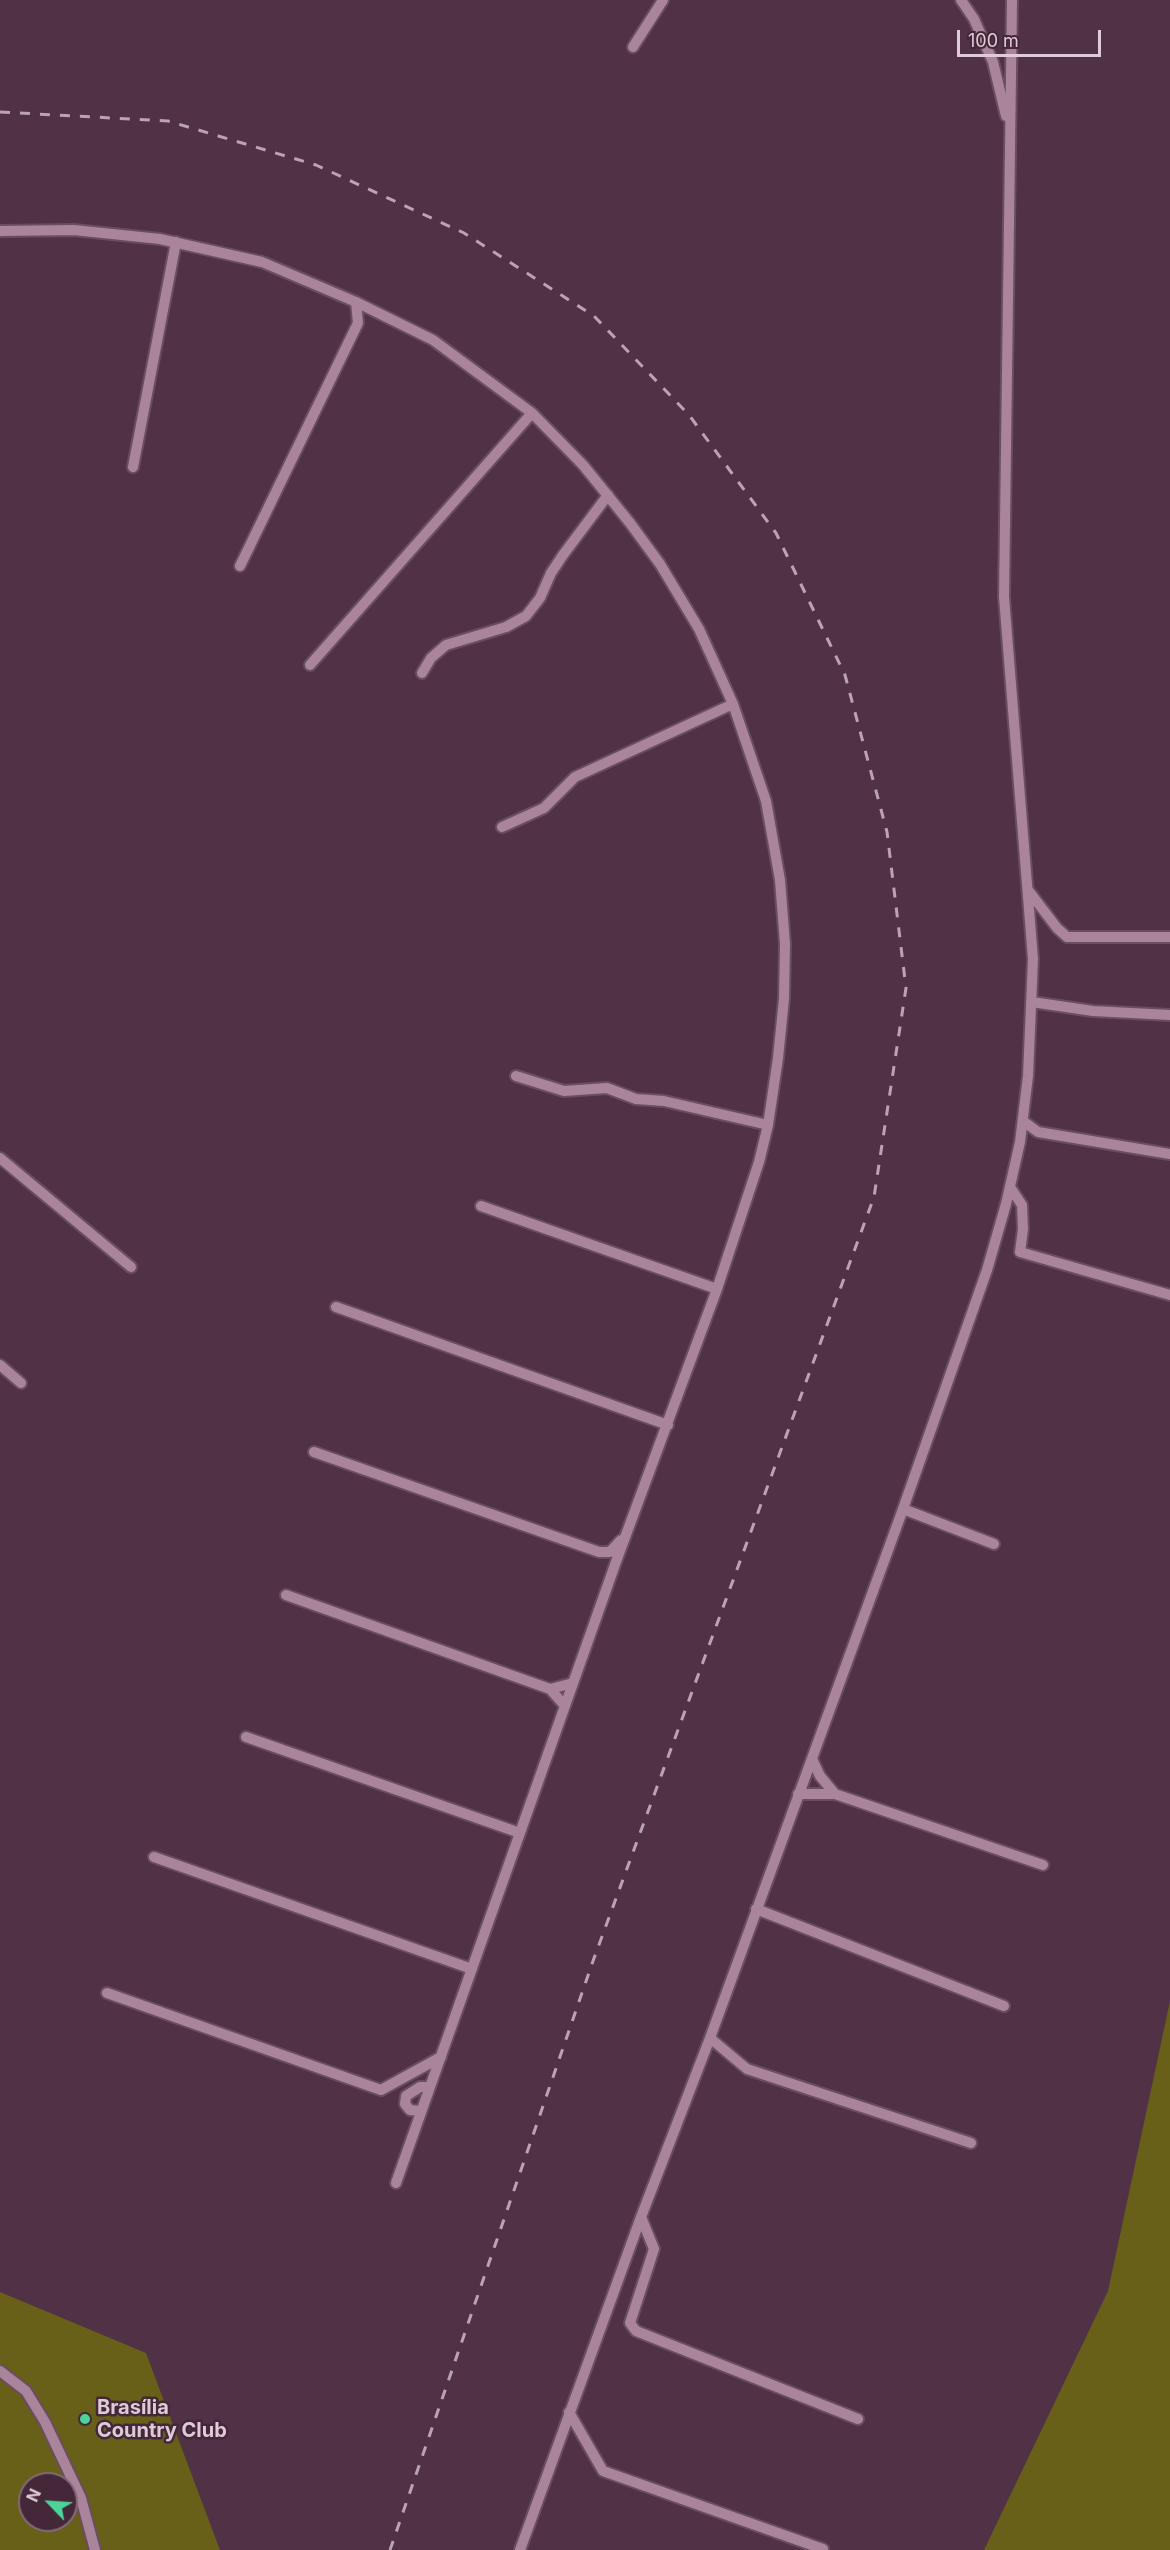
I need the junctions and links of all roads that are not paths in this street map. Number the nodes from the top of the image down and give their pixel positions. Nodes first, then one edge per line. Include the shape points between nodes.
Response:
1 (663, 0) edge
2 (961, 0) edge
3 (1012, 0) edge
4 (633, 47) dead end
5 (1009, 128) junction
6 (0, 231) edge
7 (176, 242) junction
8 (356, 302) junction
9 (377, 312) junction
10 (358, 323) junction
11 (532, 412) junction
12 (134, 467) dead end
13 (608, 495) junction
14 (240, 566) dead end
15 (310, 665) dead end
16 (422, 674) dead end
17 (733, 704) junction
18 (502, 827) dead end
19 (1028, 890) junction
20 (1170, 937) edge
21 (1032, 1002) junction
22 (1170, 1016) edge
23 (516, 1076) dead end
24 (1023, 1121) junction
25 (768, 1125) junction
26 (1038, 1132) junction
27 (1020, 1142) junction
28 (1170, 1154) edge
29 (0, 1158) edge
30 (1010, 1186) junction
31 (482, 1206) dead end
32 (131, 1267) dead end
33 (717, 1289) junction
34 (1170, 1295) edge
35 (336, 1307) dead end
36 (0, 1365) edge
37 (21, 1383) dead end
38 (668, 1425) junction
39 (314, 1452) dead end
40 (903, 1509) junction
41 (628, 1529) junction
42 (994, 1544) dead end
43 (286, 1595) dead end
44 (573, 1683) junction
45 (549, 1689) junction
46 (565, 1706) junction
47 (246, 1737) dead end
48 (812, 1759) junction
49 (798, 1794) junction
50 (835, 1794) junction
51 (520, 1833) junction
52 (154, 1857) dead end
53 (1044, 1865) dead end
54 (756, 1909) junction
55 (472, 1969) junction
56 (107, 1993) dead end
57 (1004, 2006) dead end
58 (710, 2038) junction
59 (441, 2057) junction
60 (430, 2086) junction
61 (421, 2111) junction
62 (971, 2143) dead end
63 (396, 2183) dead end
64 (641, 2217) junction
65 (0, 2371) edge
66 (569, 2412) junction
67 (858, 2419) dead end
68 (823, 2548) dead end
69 (95, 2550) edge
70 (520, 2550) edge

1 - 4 street
2 - 5 street via 993,62
3 - 5 street
5 - 19 street via 1004,597
6 - 7 street via 74,230
7 - 8 street via 262,262
7 - 12 street
8 - 9 street
8 - 10 street
9 - 10 street
9 - 11 street via 433,340
10 - 14 street
11 - 13 street
11 - 15 street
13 - 16 street via 563,555 526,616 506,627 446,645 431,658
13 - 17 street via 660,564 688,610
17 - 18 street via 575,777 544,808
17 - 25 street via 766,801 780,880 784,999
19 - 20 street via 1067,937
19 - 21 street
21 - 22 street
21 - 24 street
23 - 25 street via 564,1091 607,1088 636,1099 664,1101
24 - 26 street
24 - 27 street
25 - 33 street
26 - 27 street
26 - 28 street
27 - 30 street
29 - 32 street
30 - 34 street via 1022,1205 1020,1252
30 - 40 street via 987,1270
31 - 33 street
33 - 38 street
35 - 38 street
36 - 37 street
38 - 41 street
39 - 41 street via 599,1552 614,1550
40 - 42 street
40 - 48 street
41 - 44 street
43 - 45 street
44 - 45 street
44 - 46 street
45 - 46 street
46 - 51 street
47 - 51 street
48 - 49 street
48 - 50 street
49 - 50 street
49 - 54 street
50 - 53 street
51 - 55 street
52 - 55 street
54 - 57 street
54 - 58 street
55 - 59 street
56 - 59 street via 381,2090
58 - 62 street via 747,2069
58 - 64 street
59 - 60 street
60 - 61 street
60 - 61 street via 406,2096 405,2104 410,2110
61 - 63 street
64 - 66 street
64 - 67 street via 654,2249 630,2323 636,2331
65 - 69 street via 26,2391 45,2422 81,2498
66 - 68 street via 603,2471
66 - 70 street

